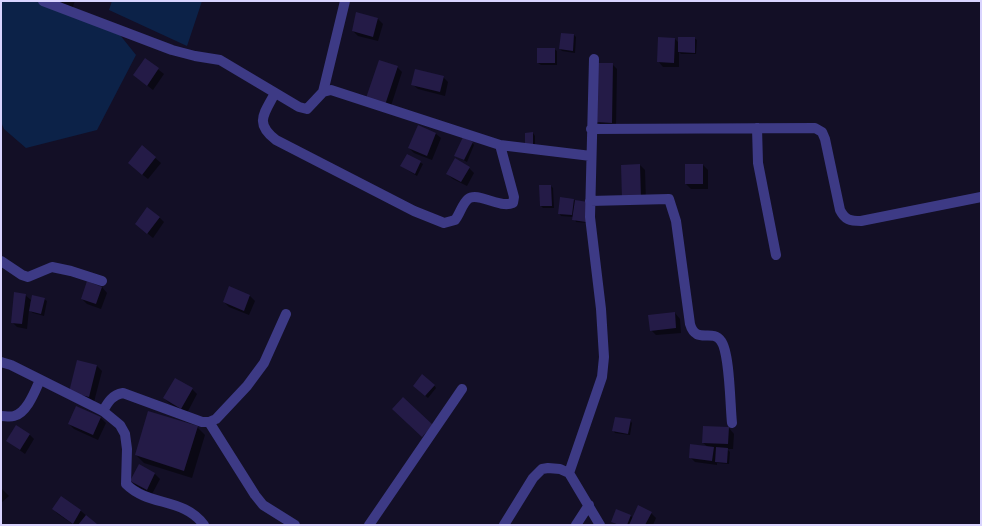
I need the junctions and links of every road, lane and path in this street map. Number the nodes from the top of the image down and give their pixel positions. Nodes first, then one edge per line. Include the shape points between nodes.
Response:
1 (43, 1) edge
2 (344, 1) edge
3 (594, 59) dead end
4 (323, 92) junction
5 (275, 93) junction
6 (757, 128) junction
7 (591, 129) junction
8 (500, 145) junction
9 (591, 156) junction
10 (981, 198) edge
11 (590, 201) junction
12 (776, 255) dead end
13 (1, 261) edge
14 (102, 281) dead end
15 (286, 314) dead end
16 (1, 362) edge
17 (40, 380) junction
18 (462, 389) dead end
19 (103, 411) junction
20 (1, 416) edge
21 (209, 422) junction
22 (732, 423) dead end
23 (570, 473) junction
24 (589, 505) junction
25 (204, 525) edge
26 (295, 525) edge
27 (369, 525) edge
28 (504, 525) edge
29 (576, 525) edge
30 (601, 525) edge

1 - 5 street via 172,50 220,60
2 - 4 street
3 - 7 street
4 - 5 street via 307,109
4 - 8 street via 331,90
5 - 8 street via 264,114 265,132 391,201 444,222 455,220 468,199 475,196 507,205 513,203 514,197
6 - 7 street
6 - 10 street via 806,127 816,128 822,132 840,210 850,221
6 - 12 street via 758,163
7 - 9 street
8 - 9 street
9 - 11 street
11 - 22 street via 669,199 676,221 692,332 697,335 714,336 724,345
11 - 23 street via 604,366
13 - 14 street via 28,277 52,267 71,270
15 - 21 street via 264,363 230,405 216,419
16 - 17 street
17 - 19 street
17 - 20 street via 19,414
18 - 27 street
19 - 21 street via 116,394 123,393 202,422
19 - 25 street via 120,425 125,434 126,484 144,497 182,507 197,516
21 - 26 street via 255,496 264,505
23 - 24 street
23 - 28 street via 554,468 538,472
24 - 29 street
24 - 30 street

